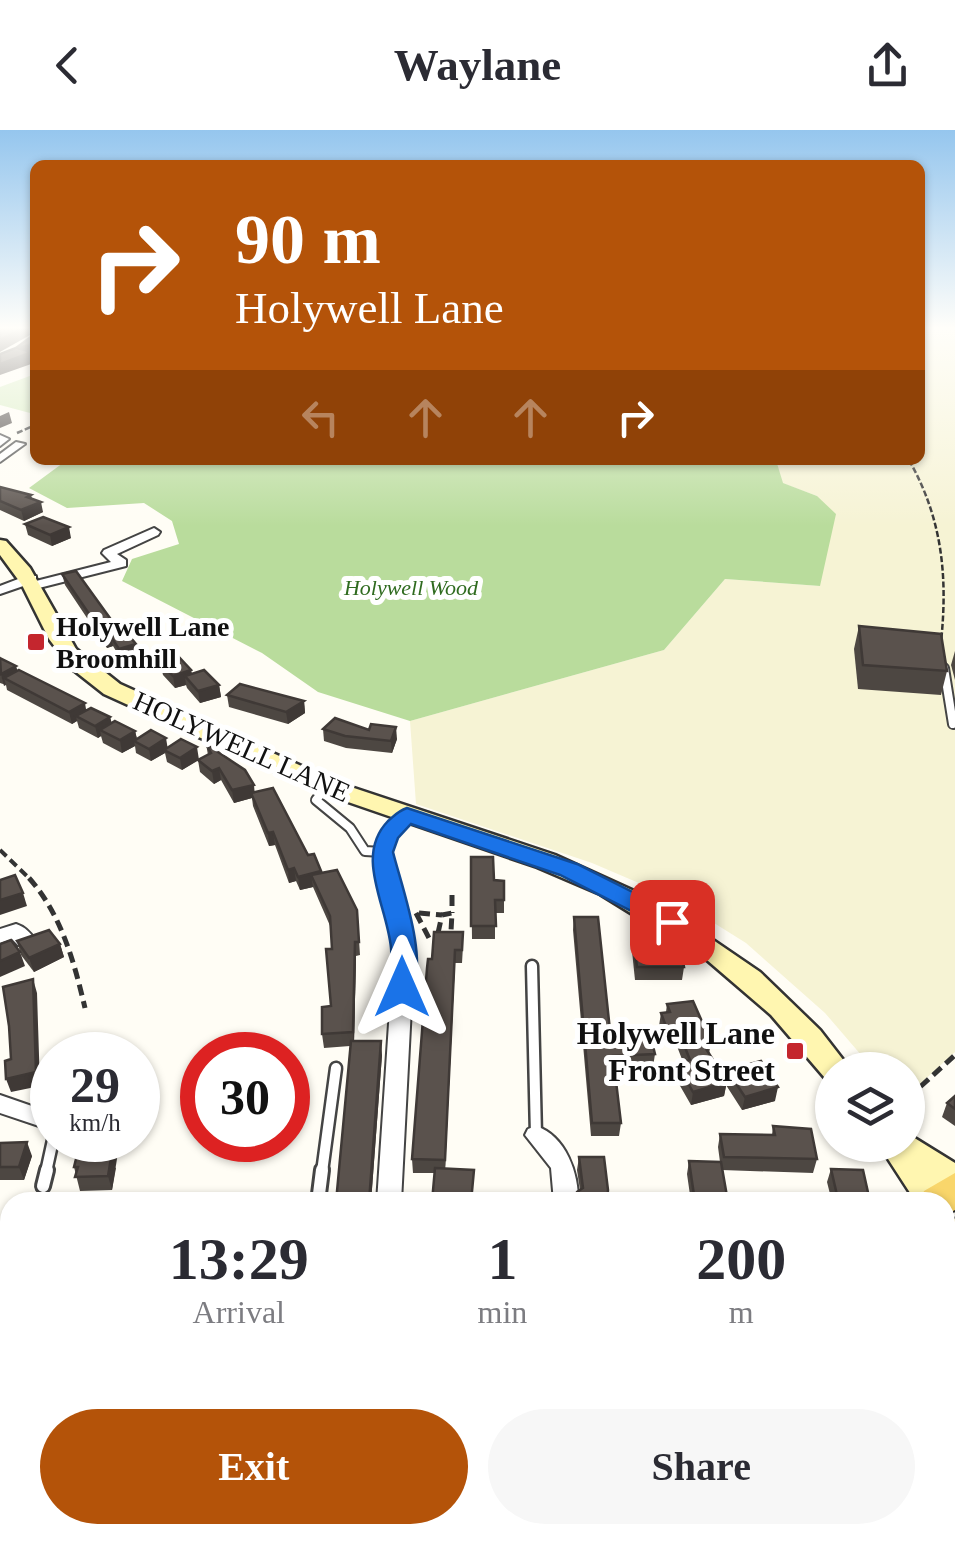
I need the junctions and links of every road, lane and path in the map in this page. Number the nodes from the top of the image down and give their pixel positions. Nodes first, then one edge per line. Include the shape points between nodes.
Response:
1 (20, 444) dead end
2 (0, 459) edge
3 (912, 465) edge
4 (154, 532) dead end
5 (0, 544) edge
6 (33, 582) junction
7 (0, 590) edge
8 (940, 647) joint
9 (953, 724) edge
10 (328, 786) junction
11 (407, 815) junction
12 (0, 850) edge
13 (382, 852) junction
14 (452, 895) dead end
15 (397, 909) junction
16 (419, 913) junction
17 (452, 913) junction
18 (442, 914) junction
19 (450, 931) edge
20 (0, 936) edge
21 (25, 940) edge
22 (532, 966) dead end
23 (85, 1008) dead end
24 (820, 1052) edge
25 (955, 1056) edge
26 (336, 1068) dead end
27 (925, 1083) edge
28 (0, 1104) edge
29 (30, 1114) edge
30 (536, 1135) joint
31 (48, 1162) edge
32 (909, 1162) edge
33 (925, 1162) edge
34 (955, 1180) edge
35 (43, 1186) dead end
36 (319, 1192) edge
37 (390, 1192) edge
38 (567, 1192) edge
39 (929, 1192) edge

1 - 2 street
3 - 8 path via 942,535 947,596
4 - 6 street via 108,553 121,563
5 - 6 main road, HOLYWELL LANE
6 - 7 street
6 - 10 main road, HOLYWELL LANE via 66,650 98,679
8 - 9 lane
10 - 11 main road, HOLYWELL LANE
10 - 13 lane via 316,800 350,828 364,851
11 - 13 street
11 - 24 main road, HOLYWELL LANE via 568,870 672,922 784,1010
12 - 23 path via 50,903
13 - 15 street
14 - 17 path
15 - 16 path
15 - 37 street via 404,949
16 - 18 path
16 - 18 path via 430,940 436,940
17 - 18 path
17 - 19 path
20 - 21 street via 16,931
22 - 30 lane
25 - 27 path
26 - 36 lane
28 - 29 street
30 - 38 street via 568,1178
31 - 35 lane
32 - 39 main road
33 - 34 main road

